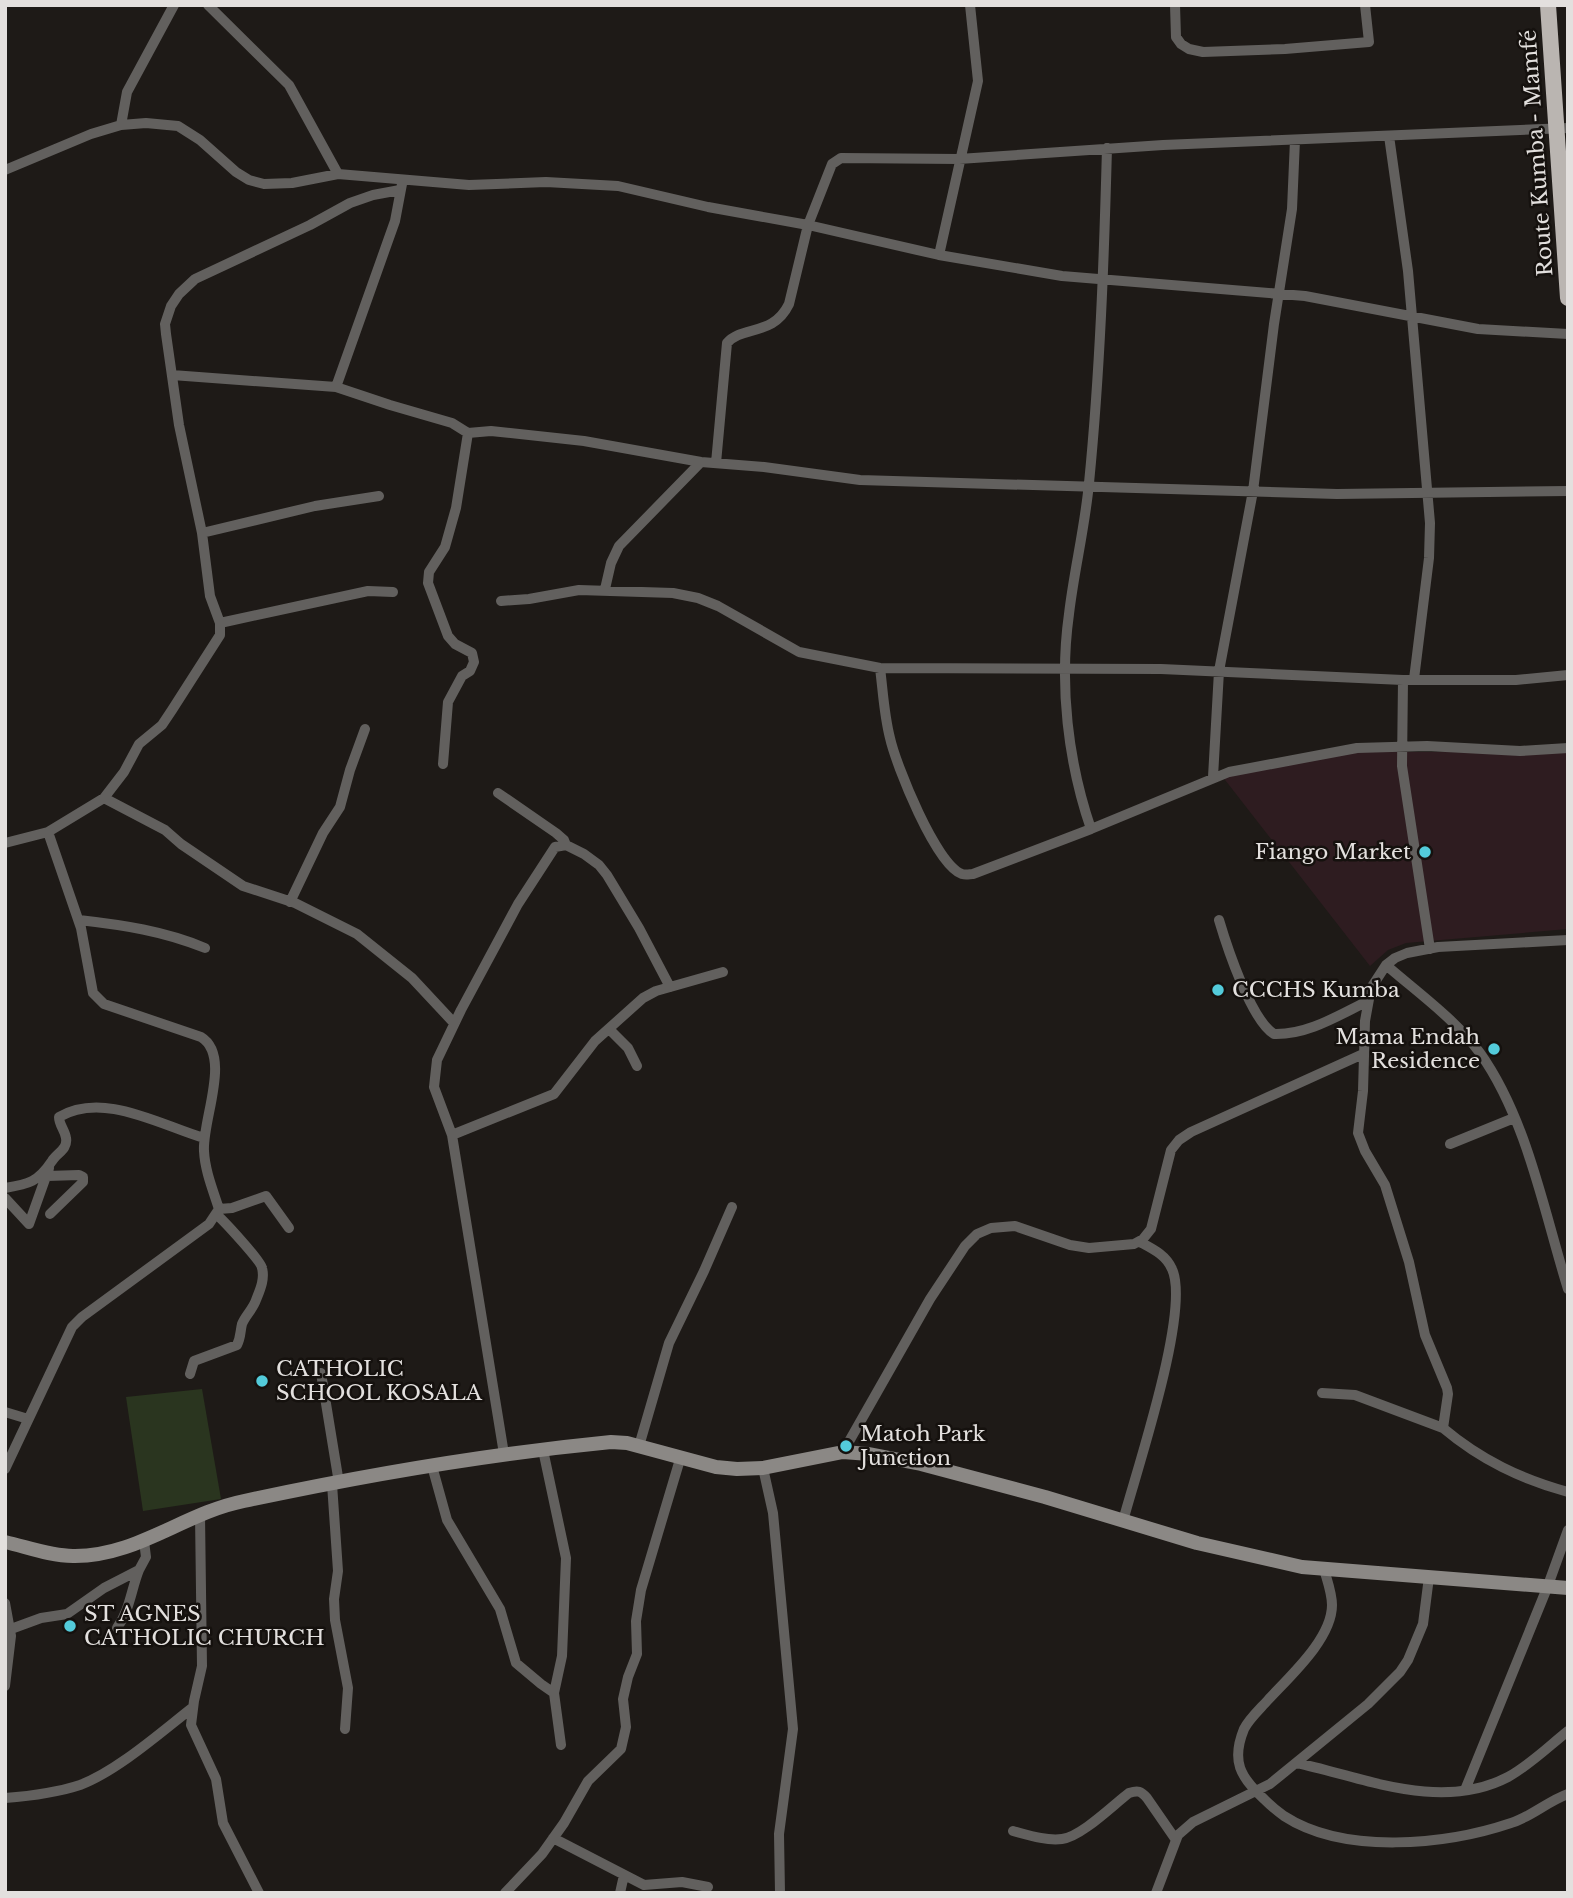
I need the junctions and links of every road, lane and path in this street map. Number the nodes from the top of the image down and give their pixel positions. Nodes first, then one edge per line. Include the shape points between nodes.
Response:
1 (174, 5) edge
2 (208, 5) edge
3 (970, 5) edge
4 (1175, 5) edge
5 (1365, 5) edge
6 (1548, 5) edge
7 (121, 125) junction
8 (1562, 128) edge
9 (1389, 136) junction
10 (1295, 140) junction
11 (1107, 148) junction
12 (959, 159) junction
13 (5, 170) edge
14 (338, 174) junction
15 (402, 185) junction
16 (808, 225) junction
17 (939, 255) junction
18 (1104, 281) junction
19 (1278, 294) junction
20 (1568, 298) edge
21 (1410, 316) junction
22 (1568, 334) edge
23 (172, 375) junction
24 (336, 387) junction
25 (468, 433) junction
26 (701, 462) junction
27 (716, 463) junction
28 (1089, 486) junction
29 (1253, 491) junction
30 (1568, 491) edge
31 (1426, 493) junction
32 (379, 496) dead end
33 (202, 533) junction
34 (605, 589) junction
35 (393, 592) dead end
36 (501, 601) dead end
37 (220, 623) junction
38 (1064, 667) junction
39 (880, 668) junction
40 (1219, 671) junction
41 (1568, 675) edge
42 (1408, 679) junction
43 (365, 729) dead end
44 (1402, 746) junction
45 (1568, 748) edge
46 (443, 764) dead end
47 (1213, 778) junction
48 (498, 793) dead end
49 (104, 798) junction
50 (1091, 829) junction
51 (48, 832) junction
52 (5, 843) edge
53 (566, 845) junction
54 (290, 902) junction
55 (79, 920) junction
56 (1219, 920) dead end
57 (1568, 940) edge
58 (205, 948) dead end
59 (1430, 949) junction
60 (1385, 965) junction
61 (723, 972) dead end
62 (670, 987) junction
63 (1368, 1002) junction
64 (454, 1023) junction
65 (608, 1029) junction
66 (1363, 1054) junction
67 (636, 1066) dead end
68 (1514, 1118) junction
69 (453, 1135) junction
70 (204, 1138) junction
71 (1450, 1144) dead end
72 (48, 1172) junction
73 (5, 1188) edge
74 (5, 1198) edge
75 (732, 1207) dead end
76 (218, 1211) junction
77 (50, 1214) dead end
78 (289, 1228) dead end
79 (1140, 1242) junction
80 (1567, 1285) edge
81 (321, 1373) dead end
82 (190, 1374) dead end
83 (1322, 1393) dead end
84 (5, 1412) edge
85 (27, 1419) junction
86 (1443, 1428) junction
87 (639, 1446) junction
88 (542, 1450) junction
89 (844, 1451) junction
90 (504, 1454) junction
91 (681, 1456) junction
92 (432, 1466) junction
93 (763, 1468) junction
94 (5, 1469) edge
95 (335, 1483) junction
96 (1568, 1492) edge
97 (200, 1515) junction
98 (1123, 1521) junction
99 (1568, 1530) edge
100 (144, 1541) junction
101 (5, 1542) edge
102 (1324, 1569) junction
103 (139, 1570) junction
104 (1429, 1577) junction
105 (1547, 1588) junction
106 (1566, 1590) edge
107 (5, 1603) edge
108 (117, 1628) dead end
109 (10, 1629) junction
110 (5, 1686) edge
111 (554, 1693) junction
112 (192, 1708) junction
113 (345, 1729) dead end
114 (1568, 1731) edge
115 (561, 1745) dead end
116 (1297, 1763) junction
117 (1465, 1790) junction
118 (1257, 1793) junction
119 (1568, 1794) edge
120 (5, 1798) edge
121 (1013, 1831) dead end
122 (553, 1838) junction
123 (1176, 1840) junction
124 (624, 1875) junction
125 (708, 1887) dead end
126 (259, 1893) edge
127 (505, 1893) edge
128 (620, 1893) edge
129 (780, 1893) edge
130 (1156, 1893) edge

1 - 7 street via 127,92
2 - 14 street via 289,85
3 - 12 street via 978,81
4 - 5 street via 1176,37 1189,49 1203,52 1369,42
6 - 8 highway, Route Kumba - Mamfé
7 - 13 street
7 - 14 street via 178,126 236,172 264,184
8 - 9 street
8 - 20 highway, Route Kumba - Mamfé
9 - 10 street
9 - 21 street
10 - 11 street
10 - 19 street via 1292,209
11 - 12 street
11 - 18 street
12 - 16 street via 841,158 832,164
12 - 17 street
14 - 15 street
15 - 16 street via 546,181 618,186
15 - 23 street via 350,203 195,279 171,306 165,324
15 - 24 street via 395,221
16 - 17 street
16 - 27 street via 783,315 727,343
17 - 18 street
18 - 19 street
18 - 28 street
19 - 21 street
19 - 29 street
21 - 22 street via 1478,329
21 - 31 street
23 - 24 street
23 - 33 street
24 - 25 street via 452,423
25 - 26 street via 491,431 584,441
25 - 46 street via 456,508 428,583 448,636 472,653 474,662 448,702
26 - 27 street
26 - 34 street via 619,546
27 - 28 street via 860,480
28 - 29 street
28 - 38 street
29 - 31 street
29 - 40 street
30 - 31 street
31 - 42 street via 1429,558
32 - 33 street
33 - 37 street via 210,596
34 - 36 street
34 - 39 street via 698,598 799,652
35 - 37 street via 368,591
37 - 49 street via 218,641 197,674 162,725 139,744
38 - 39 street
38 - 40 street
38 - 50 street via 1072,755
39 - 50 street via 886,720 900,768 930,834 960,873 973,874
40 - 42 street
40 - 47 street
41 - 42 street via 1516,680
42 - 44 street
43 - 54 street via 340,807
44 - 45 street via 1520,751
44 - 47 street via 1332,752
44 - 59 street
47 - 50 street
48 - 53 street
49 - 51 street
49 - 54 street via 165,830 243,886
51 - 52 street
51 - 55 street
53 - 62 street via 607,875
53 - 64 street via 550,852
54 - 64 street via 366,940 424,989
55 - 58 street via 157,931
55 - 70 street via 97,999 201,1037 212,1048 216,1069
56 - 63 street via 1261,1023 1274,1034 1315,1026
57 - 59 street
59 - 60 street via 1407,953
60 - 63 street
60 - 68 street via 1470,1041
61 - 62 street
62 - 65 street via 643,998
63 - 66 street
64 - 69 street via 437,1060 434,1087
65 - 67 street via 628,1048
65 - 69 street via 554,1094
66 - 79 street via 1179,1140 1171,1150 1151,1229
66 - 86 street via 1358,1133 1385,1185 1425,1335 1447,1388
68 - 71 street
68 - 80 street
69 - 90 street
70 - 72 street via 118,1109 88,1107 59,1117 66,1143
70 - 76 street via 206,1168
72 - 73 street via 26,1184
72 - 74 street via 29,1224
72 - 77 street via 83,1177
75 - 87 street via 669,1343
76 - 78 street via 265,1196
76 - 82 street via 262,1265 264,1277 237,1345 194,1361
76 - 85 street via 209,1224 72,1327
79 - 89 street via 1089,1248 1015,1226 977,1234 930,1299
79 - 98 street via 1167,1260 1177,1291 1168,1361
81 - 95 street
83 - 86 street via 1355,1395
84 - 85 street
85 - 94 street
86 - 96 street via 1492,1463
87 - 88 main road via 611,1442
87 - 91 main road
88 - 90 main road
88 - 111 street via 566,1558 562,1656
89 - 93 main road
89 - 98 main road via 921,1464
90 - 92 main road
91 - 93 main road via 716,1466
91 - 122 street via 640,1590 637,1654 623,1699 626,1727 621,1749 588,1781
92 - 95 main road
92 - 111 street via 447,1520 500,1609 516,1663
93 - 129 street via 773,1513 793,1729 779,1834
95 - 97 main road via 240,1501
95 - 113 street via 338,1571 334,1599 348,1688
97 - 100 main road
97 - 112 street via 202,1666
98 - 102 main road via 1197,1543
99 - 105 street
100 - 101 main road via 119,1550 73,1556
100 - 103 street via 146,1557
102 - 104 main road
102 - 118 street via 1332,1605 1322,1637 1244,1729 1239,1770
103 - 108 street
103 - 109 street via 67,1614
104 - 105 main road
104 - 116 street via 1423,1624 1401,1672
105 - 106 main road
105 - 117 street
107 - 109 street
109 - 110 street
111 - 115 street
112 - 120 street via 93,1779 58,1791
112 - 126 street via 191,1725 216,1779 223,1823
114 - 117 street via 1508,1777
116 - 117 street via 1416,1791
116 - 118 street
118 - 119 street via 1294,1822 1336,1837 1399,1844 1512,1824
118 - 123 street via 1193,1822
121 - 123 street via 1066,1839 1136,1790 1147,1798
122 - 124 street
122 - 127 street
123 - 130 street
124 - 125 street via 644,1885 682,1882
124 - 128 street

